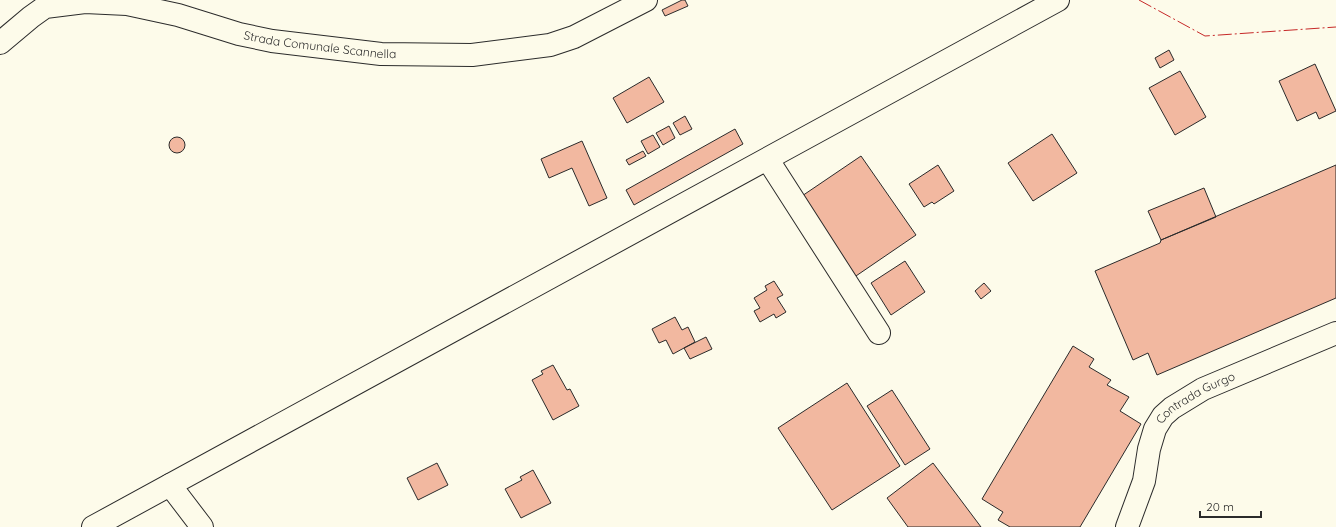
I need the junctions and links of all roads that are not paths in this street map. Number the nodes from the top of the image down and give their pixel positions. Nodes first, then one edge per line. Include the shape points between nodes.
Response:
1 (646, 0) edge
2 (1058, 0) edge
3 (45, 4) edge
4 (0, 43) edge
5 (768, 160) junction
6 (879, 332) dead end
7 (1336, 333) edge
8 (170, 485) junction
9 (93, 527) edge
10 (202, 527) edge
11 (1126, 527) edge

1 - 3 street, Strada Comunale Scannella via 574,36 550,45 472,55 381,54 272,41 127,4
2 - 5 street
3 - 4 street, Strada Comunale Scannella
5 - 6 street
5 - 8 street
7 - 11 street, Contrada Gurgo via 1203,389 1163,416 1149,449 1144,481
8 - 9 street
8 - 10 street

